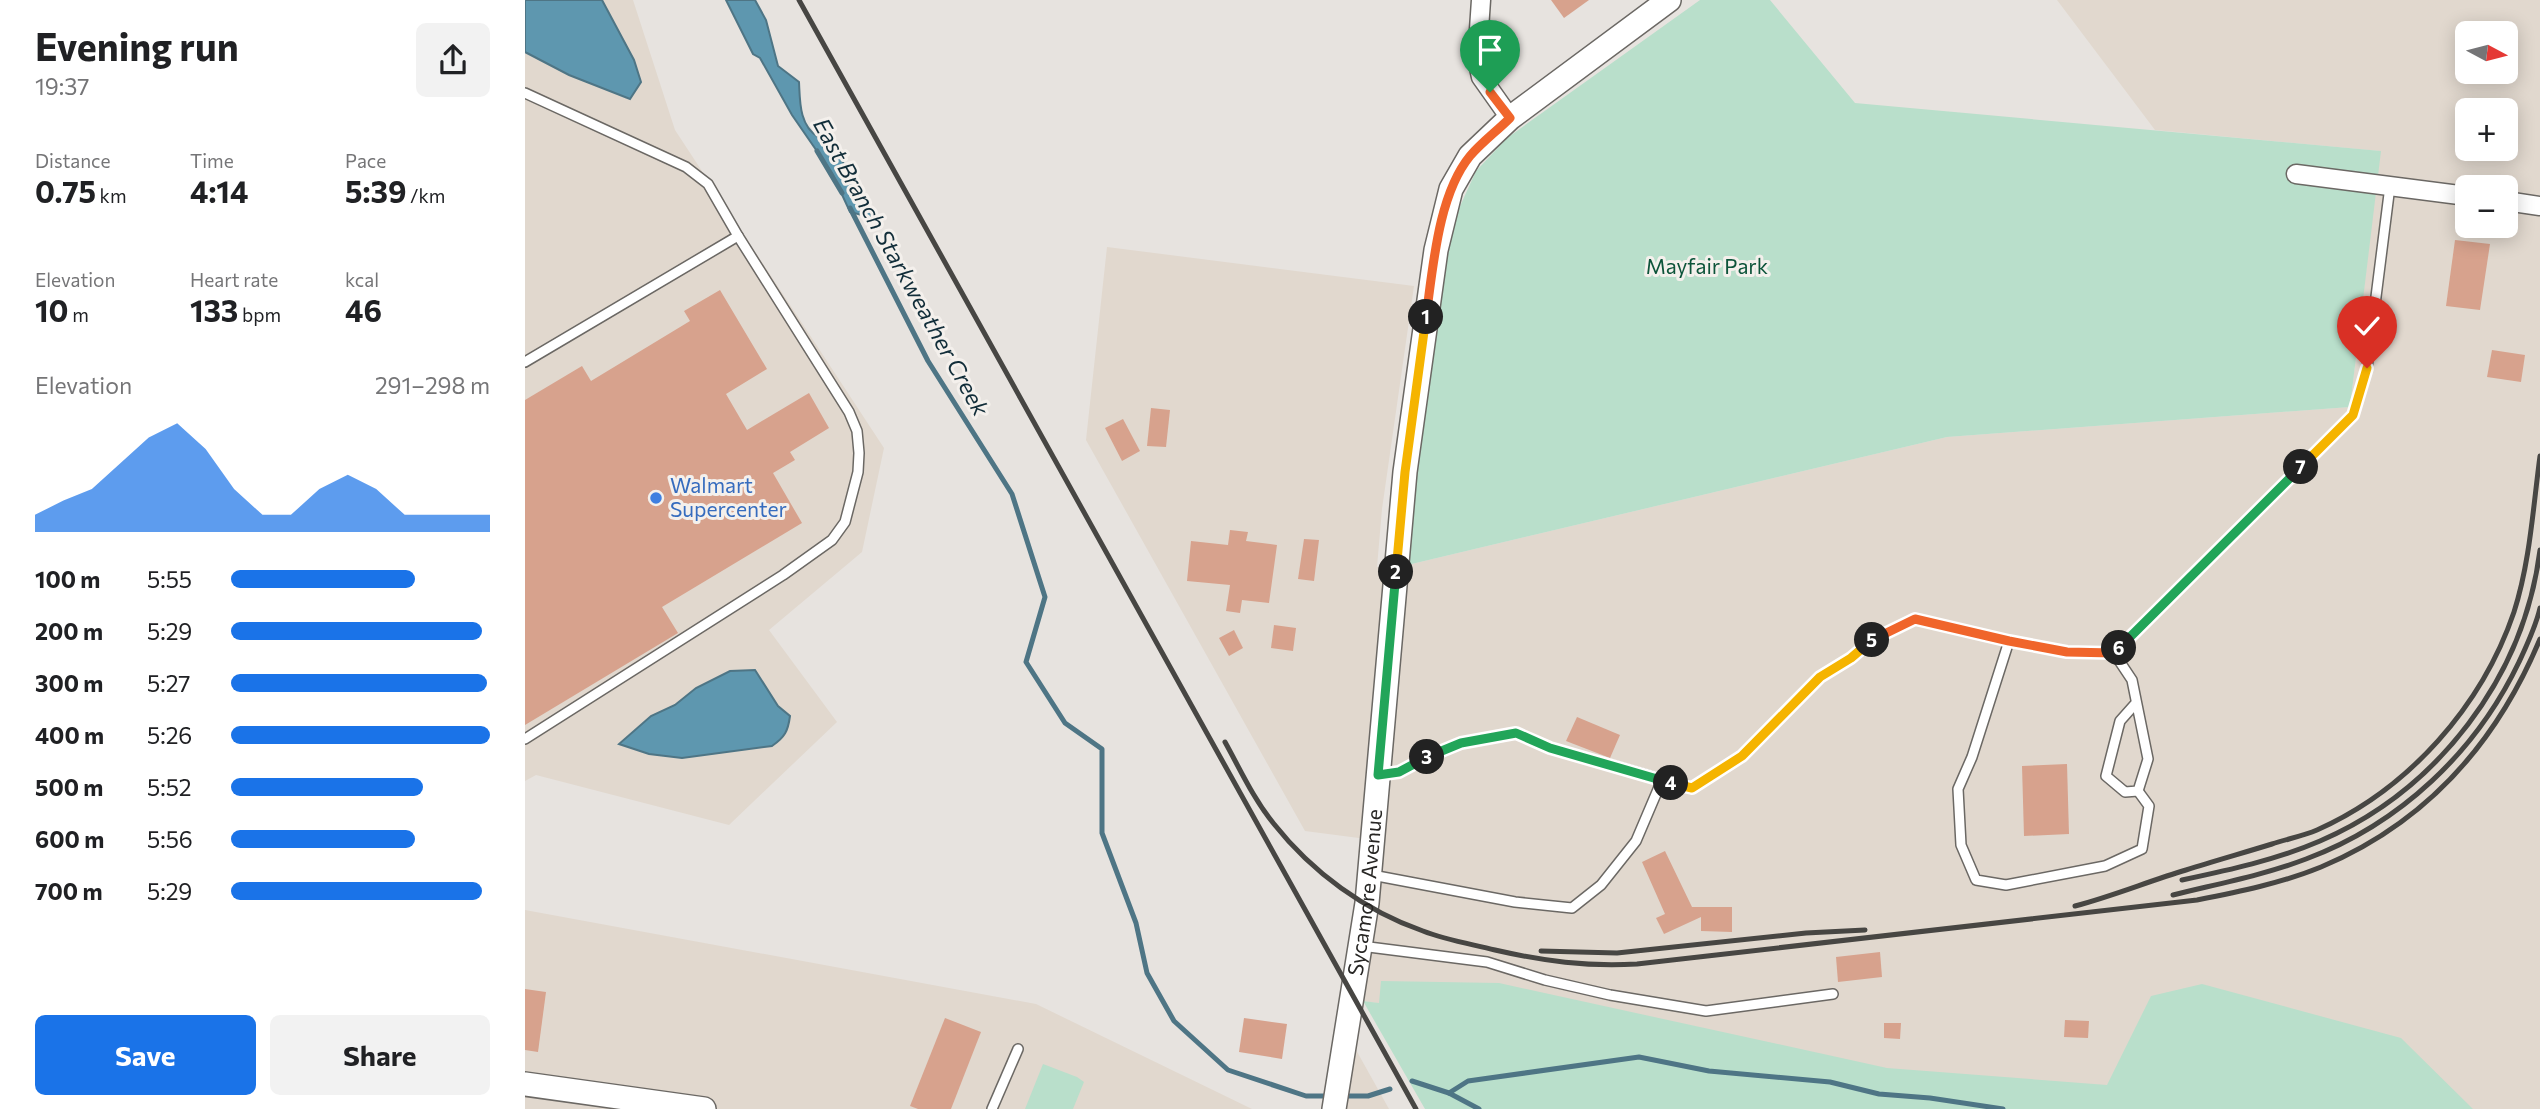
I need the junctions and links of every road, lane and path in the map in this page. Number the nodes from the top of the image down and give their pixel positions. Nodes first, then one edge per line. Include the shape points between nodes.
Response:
1 (1481, 0) edge
2 (1669, 0) edge
3 (525, 93) edge
4 (1510, 118) junction
5 (2296, 174) dead end
6 (2390, 186) junction
7 (2455, 194) edge
8 (2518, 203) edge
9 (2540, 206) edge
10 (738, 236) junction
11 (525, 362) edge
12 (2009, 641) junction
13 (2114, 653) junction
14 (2136, 703) junction
15 (525, 739) edge
16 (1378, 775) junction
17 (1662, 780) junction
18 (2138, 791) junction
19 (1369, 874) junction
20 (1360, 946) junction
21 (1833, 995) dead end
22 (1018, 1049) dead end
23 (525, 1084) edge
24 (609, 1102) edge
25 (703, 1109) edge
26 (992, 1109) edge
27 (1334, 1109) edge

1 - 4 street via 1477,59 1481,77
2 - 4 street, Sycamore Avenue
3 - 10 lane via 686,166 708,184
4 - 16 street, Sycamore Avenue via 1470,156 1451,189 1436,250 1405,472
5 - 6 street
6 - 7 street
6 - 13 lane via 2367,368 2353,415
8 - 9 street
10 - 11 lane
10 - 15 lane via 857,431 858,472 845,522 832,540 783,575
12 - 13 lane via 2067,652
12 - 17 lane via 1915,619 1870,641 1820,677 1742,756 1692,788
12 - 18 lane via 1958,789 1961,845 1976,880 2006,885 2093,869 2141,849 2149,806
13 - 14 lane via 2131,680
14 - 18 lane via 2148,758
14 - 18 lane via 2120,721 2106,776 2125,792
16 - 17 lane via 1399,772 1461,743 1516,733 1550,748
16 - 19 street, Sycamore Avenue
17 - 19 lane via 1636,841 1601,885 1572,908
19 - 20 street, Sycamore Avenue
20 - 21 lane via 1487,962 1611,995 1706,1011
20 - 27 street, Sycamore Avenue
22 - 26 lane
23 - 24 street
24 - 25 street

